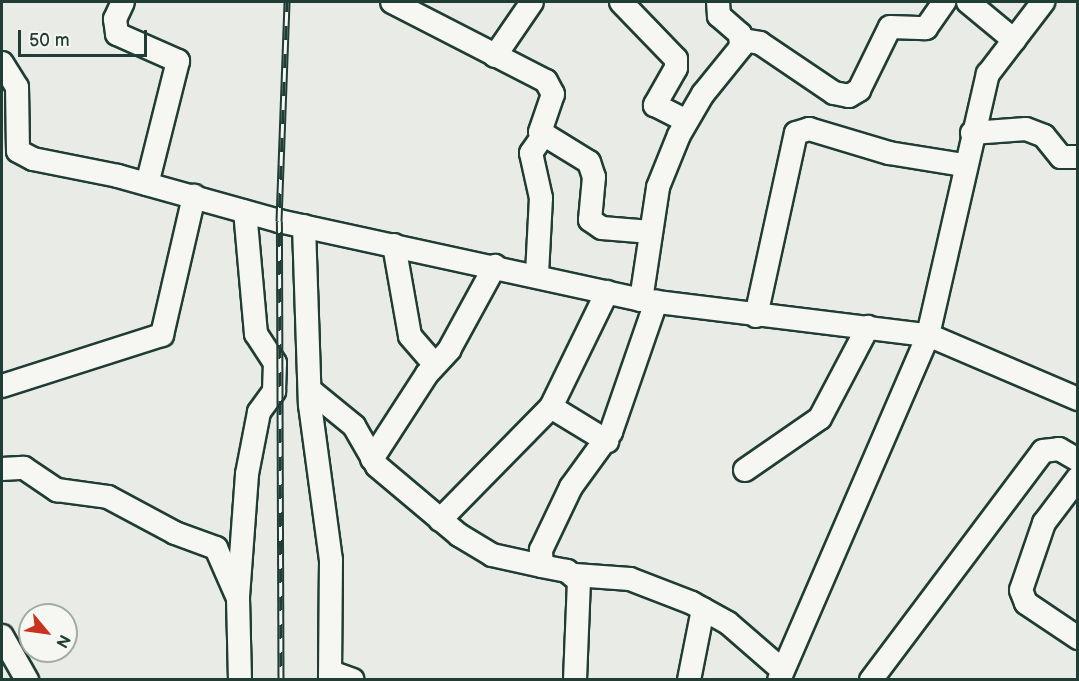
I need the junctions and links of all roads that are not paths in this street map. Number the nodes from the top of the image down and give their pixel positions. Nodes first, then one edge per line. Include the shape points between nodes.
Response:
1 (123, 2) edge
2 (392, 2) edge
3 (532, 2) edge
4 (621, 2) edge
5 (718, 2) edge
6 (944, 2) edge
7 (968, 2) edge
8 (1043, 2) edge
9 (743, 40) junction
10 (1014, 40) junction
11 (495, 56) junction
12 (2, 63) edge
13 (671, 76) junction
14 (703, 94) junction
15 (686, 121) junction
16 (972, 133) junction
17 (543, 136) junction
18 (1077, 157) edge
19 (964, 165) junction
20 (147, 184) junction
21 (194, 196) junction
22 (245, 211) junction
23 (304, 226) junction
24 (651, 232) junction
25 (394, 245) junction
26 (495, 266) junction
27 (537, 274) junction
28 (607, 292) junction
29 (649, 301) junction
30 (756, 316) junction
31 (867, 327) junction
32 (928, 335) junction
33 (434, 364) junction
34 (2, 386) edge
35 (310, 390) junction
36 (1077, 399) edge
37 (550, 407) junction
38 (607, 441) junction
39 (372, 459) junction
40 (1077, 460) edge
41 (2, 469) edge
42 (745, 470) dead end
43 (1077, 478) edge
44 (440, 520) junction
45 (543, 566) junction
46 (575, 575) junction
47 (238, 597) junction
48 (703, 609) junction
49 (1077, 638) edge
50 (3, 640) edge
51 (330, 676) edge
52 (781, 676) edge
53 (27, 680) edge
54 (240, 680) edge
55 (352, 680) edge
56 (575, 680) edge
57 (689, 680) edge
58 (871, 680) edge

1 - 20 street via 115,19 117,34 178,61
2 - 11 street
3 - 11 street
4 - 13 street via 676,59
5 - 9 street via 719,16
6 - 9 street via 926,28 890,27 859,90 849,96 834,93 760,43
7 - 10 street
8 - 10 street
9 - 14 street
10 - 16 street via 988,74
11 - 17 street via 551,87
12 - 20 street via 17,87 18,151 33,159
13 - 14 street
13 - 15 street via 655,105
14 - 15 street
15 - 24 street via 658,187
16 - 18 street via 1037,131 1061,157
16 - 19 street
17 - 24 street via 589,162 594,177 589,214 596,226
17 - 27 street via 531,153 541,198
19 - 30 street via 889,153 809,129 796,133
19 - 32 street
20 - 21 street
21 - 22 street
21 - 34 street via 162,335
22 - 23 street
22 - 47 street via 256,334 275,363 274,392 259,412 248,462
23 - 25 street
23 - 35 street
24 - 29 street
25 - 26 street
25 - 33 street via 410,336
26 - 27 street
26 - 33 street via 449,350
27 - 28 street
28 - 29 street
28 - 37 street
29 - 30 street
29 - 38 street
30 - 31 street
31 - 32 street
31 - 42 street via 820,418
32 - 36 street
32 - 52 street
33 - 39 street
35 - 39 street via 354,426
35 - 51 street via 331,560
37 - 38 street
37 - 44 street
38 - 45 street via 571,487 541,550
39 - 44 street
40 - 58 street via 1059,449 1043,451
41 - 47 street via 24,468 57,490 108,497 175,533 216,548
43 - 49 street via 1044,523 1021,590 1026,603
44 - 45 street via 492,555
45 - 46 street
46 - 48 street via 630,579
46 - 56 street via 581,588
47 - 54 street
48 - 52 street
48 - 57 street
50 - 53 street
51 - 55 street

